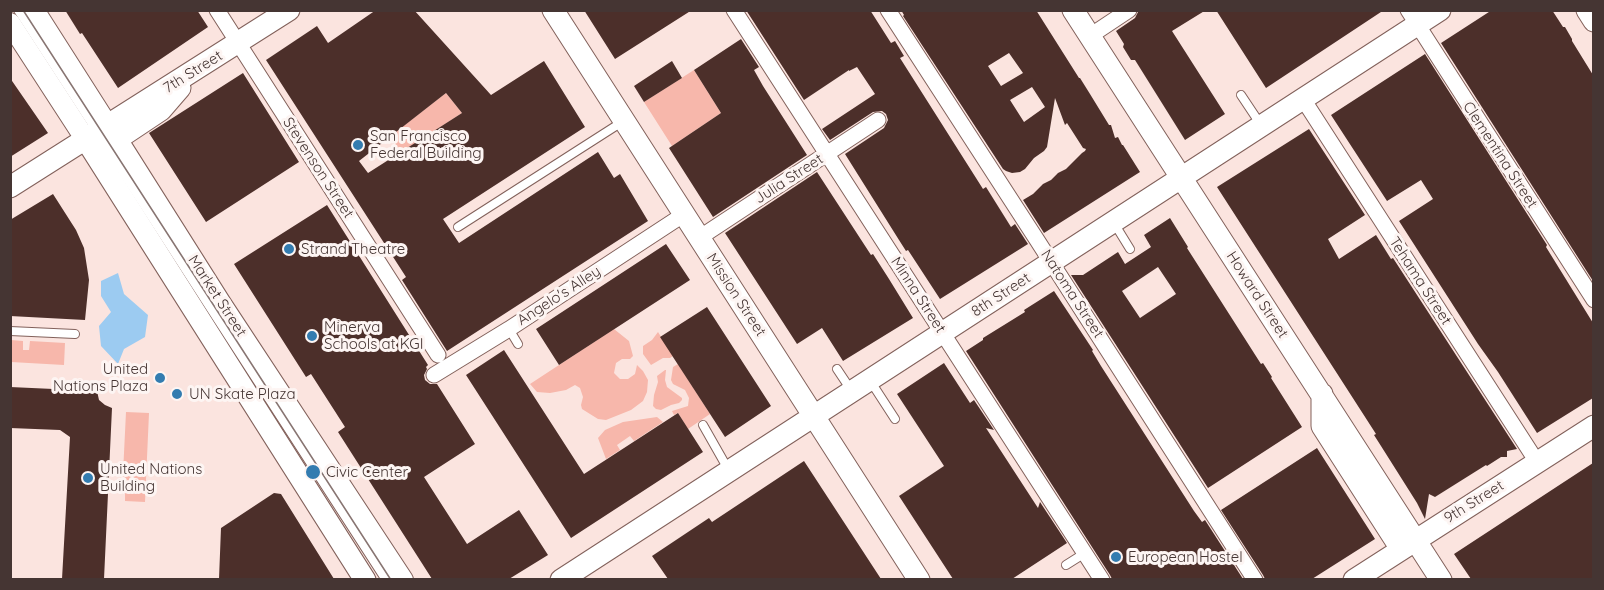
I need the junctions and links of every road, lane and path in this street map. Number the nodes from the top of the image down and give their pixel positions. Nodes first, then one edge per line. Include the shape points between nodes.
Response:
1 (18, 10) edge
2 (34, 10) edge
3 (217, 10) edge
4 (289, 10) edge
5 (553, 10) edge
6 (734, 10) edge
7 (888, 10) edge
8 (1073, 10) edge
9 (1129, 10) edge
10 (1440, 10) edge
11 (1587, 10) edge
12 (1412, 18) edge
13 (1593, 21) edge
14 (10, 23) edge
15 (1090, 36) junction
16 (238, 43) junction
17 (1241, 95) dead end
18 (1303, 99) junction
19 (878, 120) dead end
20 (623, 121) junction
21 (1262, 126) junction
22 (102, 140) junction
23 (827, 154) junction
24 (1182, 178) junction
25 (10, 187) edge
26 (684, 215) junction
27 (1113, 222) junction
28 (458, 228) dead end
29 (699, 238) junction
30 (1130, 249) dead end
31 (1051, 262) junction
32 (1593, 300) edge
33 (509, 329) junction
34 (10, 331) edge
35 (943, 332) junction
36 (75, 334) dead end
37 (518, 344) dead end
38 (438, 355) dead end
39 (837, 369) dead end
40 (434, 375) dead end
41 (861, 385) junction
42 (813, 416) junction
43 (895, 419) dead end
44 (703, 425) dead end
45 (1593, 426) edge
46 (1537, 462) junction
47 (729, 470) junction
48 (1408, 544) junction
49 (1085, 553) junction
50 (1066, 565) dead end
51 (365, 579) edge
52 (386, 579) edge
53 (403, 579) edge
54 (561, 579) edge
55 (919, 579) edge
56 (1102, 579) edge
57 (1255, 579) edge
58 (1354, 579) edge
59 (1441, 579) edge

1 - 22 lane, Market Street
2 - 22 street, Market Street
3 - 16 street, Stevenson Street
4 - 16 main road, 7th Street
5 - 20 main road, Mission Street
6 - 23 street, Minna Street via 810,118
7 - 31 street, Natoma Street
8 - 15 main road, Howard Street
9 - 15 street
10 - 12 main road, 8th Street
11 - 13 main road
12 - 18 main road, 8th Street
12 - 32 street, Clementina Street
14 - 22 street, Market Street
15 - 24 main road, Howard Street
16 - 22 main road, 7th Street via 194,71 161,110
16 - 38 street, Stevenson Street
17 - 21 lane
18 - 21 main road, 8th Street
18 - 46 street, Tehama Street
19 - 23 street, Julia Street
20 - 26 main road, Mission Street
20 - 28 lane
21 - 24 main road, 8th Street
22 - 25 main road, 7th Street
22 - 51 main road, Market Street
22 - 52 lane, Market Street
22 - 53 street, Market Street via 220,302
23 - 29 street, Julia Street
23 - 35 street, Minna Street
24 - 27 main road, 8th Street
24 - 48 main road, Howard Street via 1322,394
26 - 29 main road, Mission Street
26 - 33 street, Angelo's Alley
27 - 30 lane
27 - 31 main road, 8th Street
29 - 42 main road, Mission Street
31 - 35 main road, 8th Street
31 - 57 street, Natoma Street
33 - 37 lane
33 - 40 street, Angelo's Alley
34 - 36 lane
35 - 41 main road, 8th Street
35 - 49 street, Minna Street
39 - 41 lane
41 - 42 main road, 8th Street
41 - 43 lane
42 - 47 main road, 8th Street
42 - 55 main road, Mission Street
44 - 47 lane
45 - 46 main road, 9th Street
46 - 48 main road, 9th Street
47 - 54 main road, 8th Street via 582,570
48 - 58 main road, 9th Street
48 - 59 main road, Howard Street
49 - 50 lane
49 - 56 street, Minna Street

